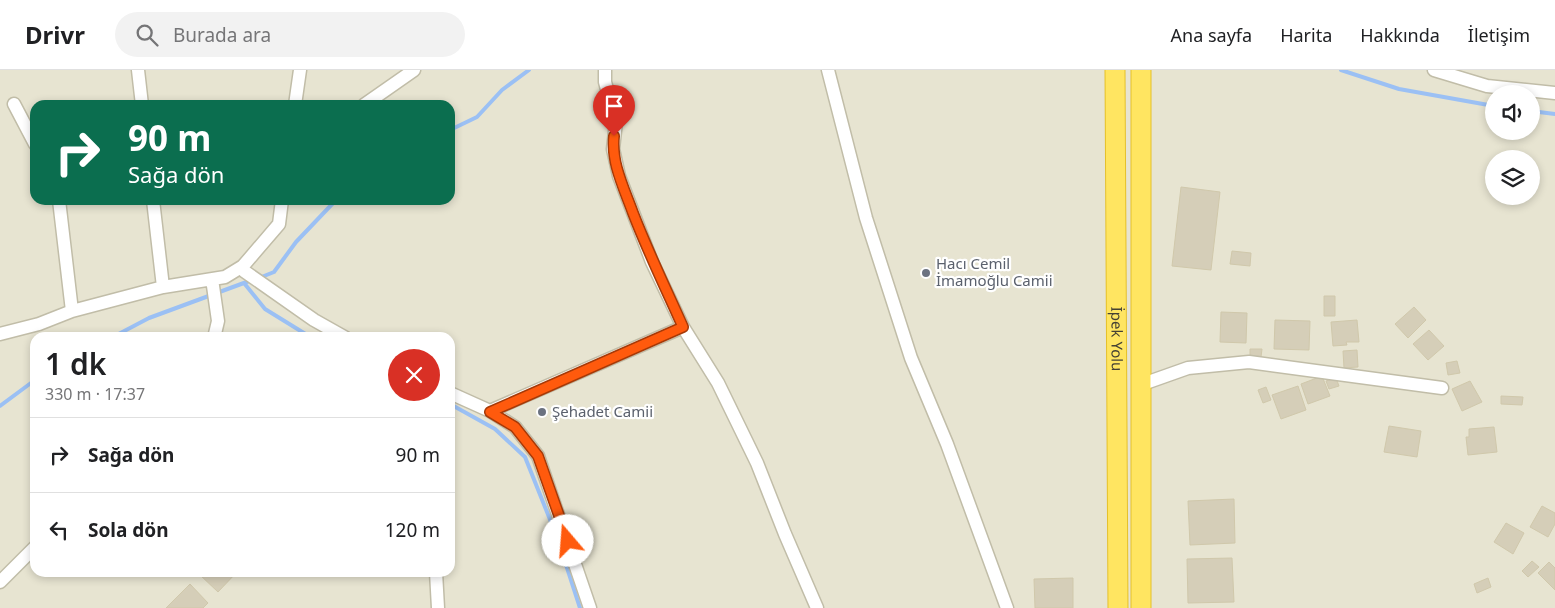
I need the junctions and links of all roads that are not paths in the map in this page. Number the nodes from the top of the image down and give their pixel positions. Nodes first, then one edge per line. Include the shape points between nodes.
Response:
1 (138, 70) edge
2 (300, 70) edge
3 (414, 70) edge
4 (605, 70) edge
5 (828, 70) edge
6 (1115, 70) edge
7 (1141, 70) edge
8 (1434, 70) edge
9 (1555, 93) edge
10 (141, 100) edge
11 (296, 100) edge
12 (371, 100) edge
13 (14, 104) dead end
14 (30, 134) edge
15 (61, 205) edge
16 (154, 205) edge
17 (281, 205) edge
18 (289, 205) edge
19 (279, 224) junction
20 (244, 268) junction
21 (216, 282) junction
22 (163, 287) junction
23 (72, 311) junction
24 (683, 327) junction
25 (215, 332) edge
26 (335, 332) edge
27 (0, 334) edge
28 (1140, 386) junction
29 (1442, 388) dead end
30 (455, 395) edge
31 (490, 412) junction
32 (30, 552) edge
33 (436, 577) edge
34 (0, 582) edge
35 (438, 608) edge
36 (590, 608) edge
37 (817, 608) edge
38 (1006, 608) edge
39 (1118, 608) edge
40 (1141, 608) edge

1 - 10 street
2 - 11 street
3 - 12 street
4 - 24 street via 616,122 613,150 619,176 652,262
5 - 38 street via 866,218 911,358 948,444
6 - 39 highway, İpek Yolu
7 - 28 highway, İpek Yolu
8 - 9 street via 1488,86
13 - 14 street
15 - 23 street
16 - 22 street
17 - 19 street
18 - 19 street
19 - 20 street
20 - 21 street
20 - 26 street
21 - 22 street
21 - 25 street
22 - 23 street
23 - 27 street
24 - 31 street
24 - 37 street via 718,383 757,463
28 - 29 street via 1188,368 1249,362
28 - 40 highway, İpek Yolu
30 - 31 street
31 - 36 street via 515,427 538,456
32 - 34 street
33 - 35 street

